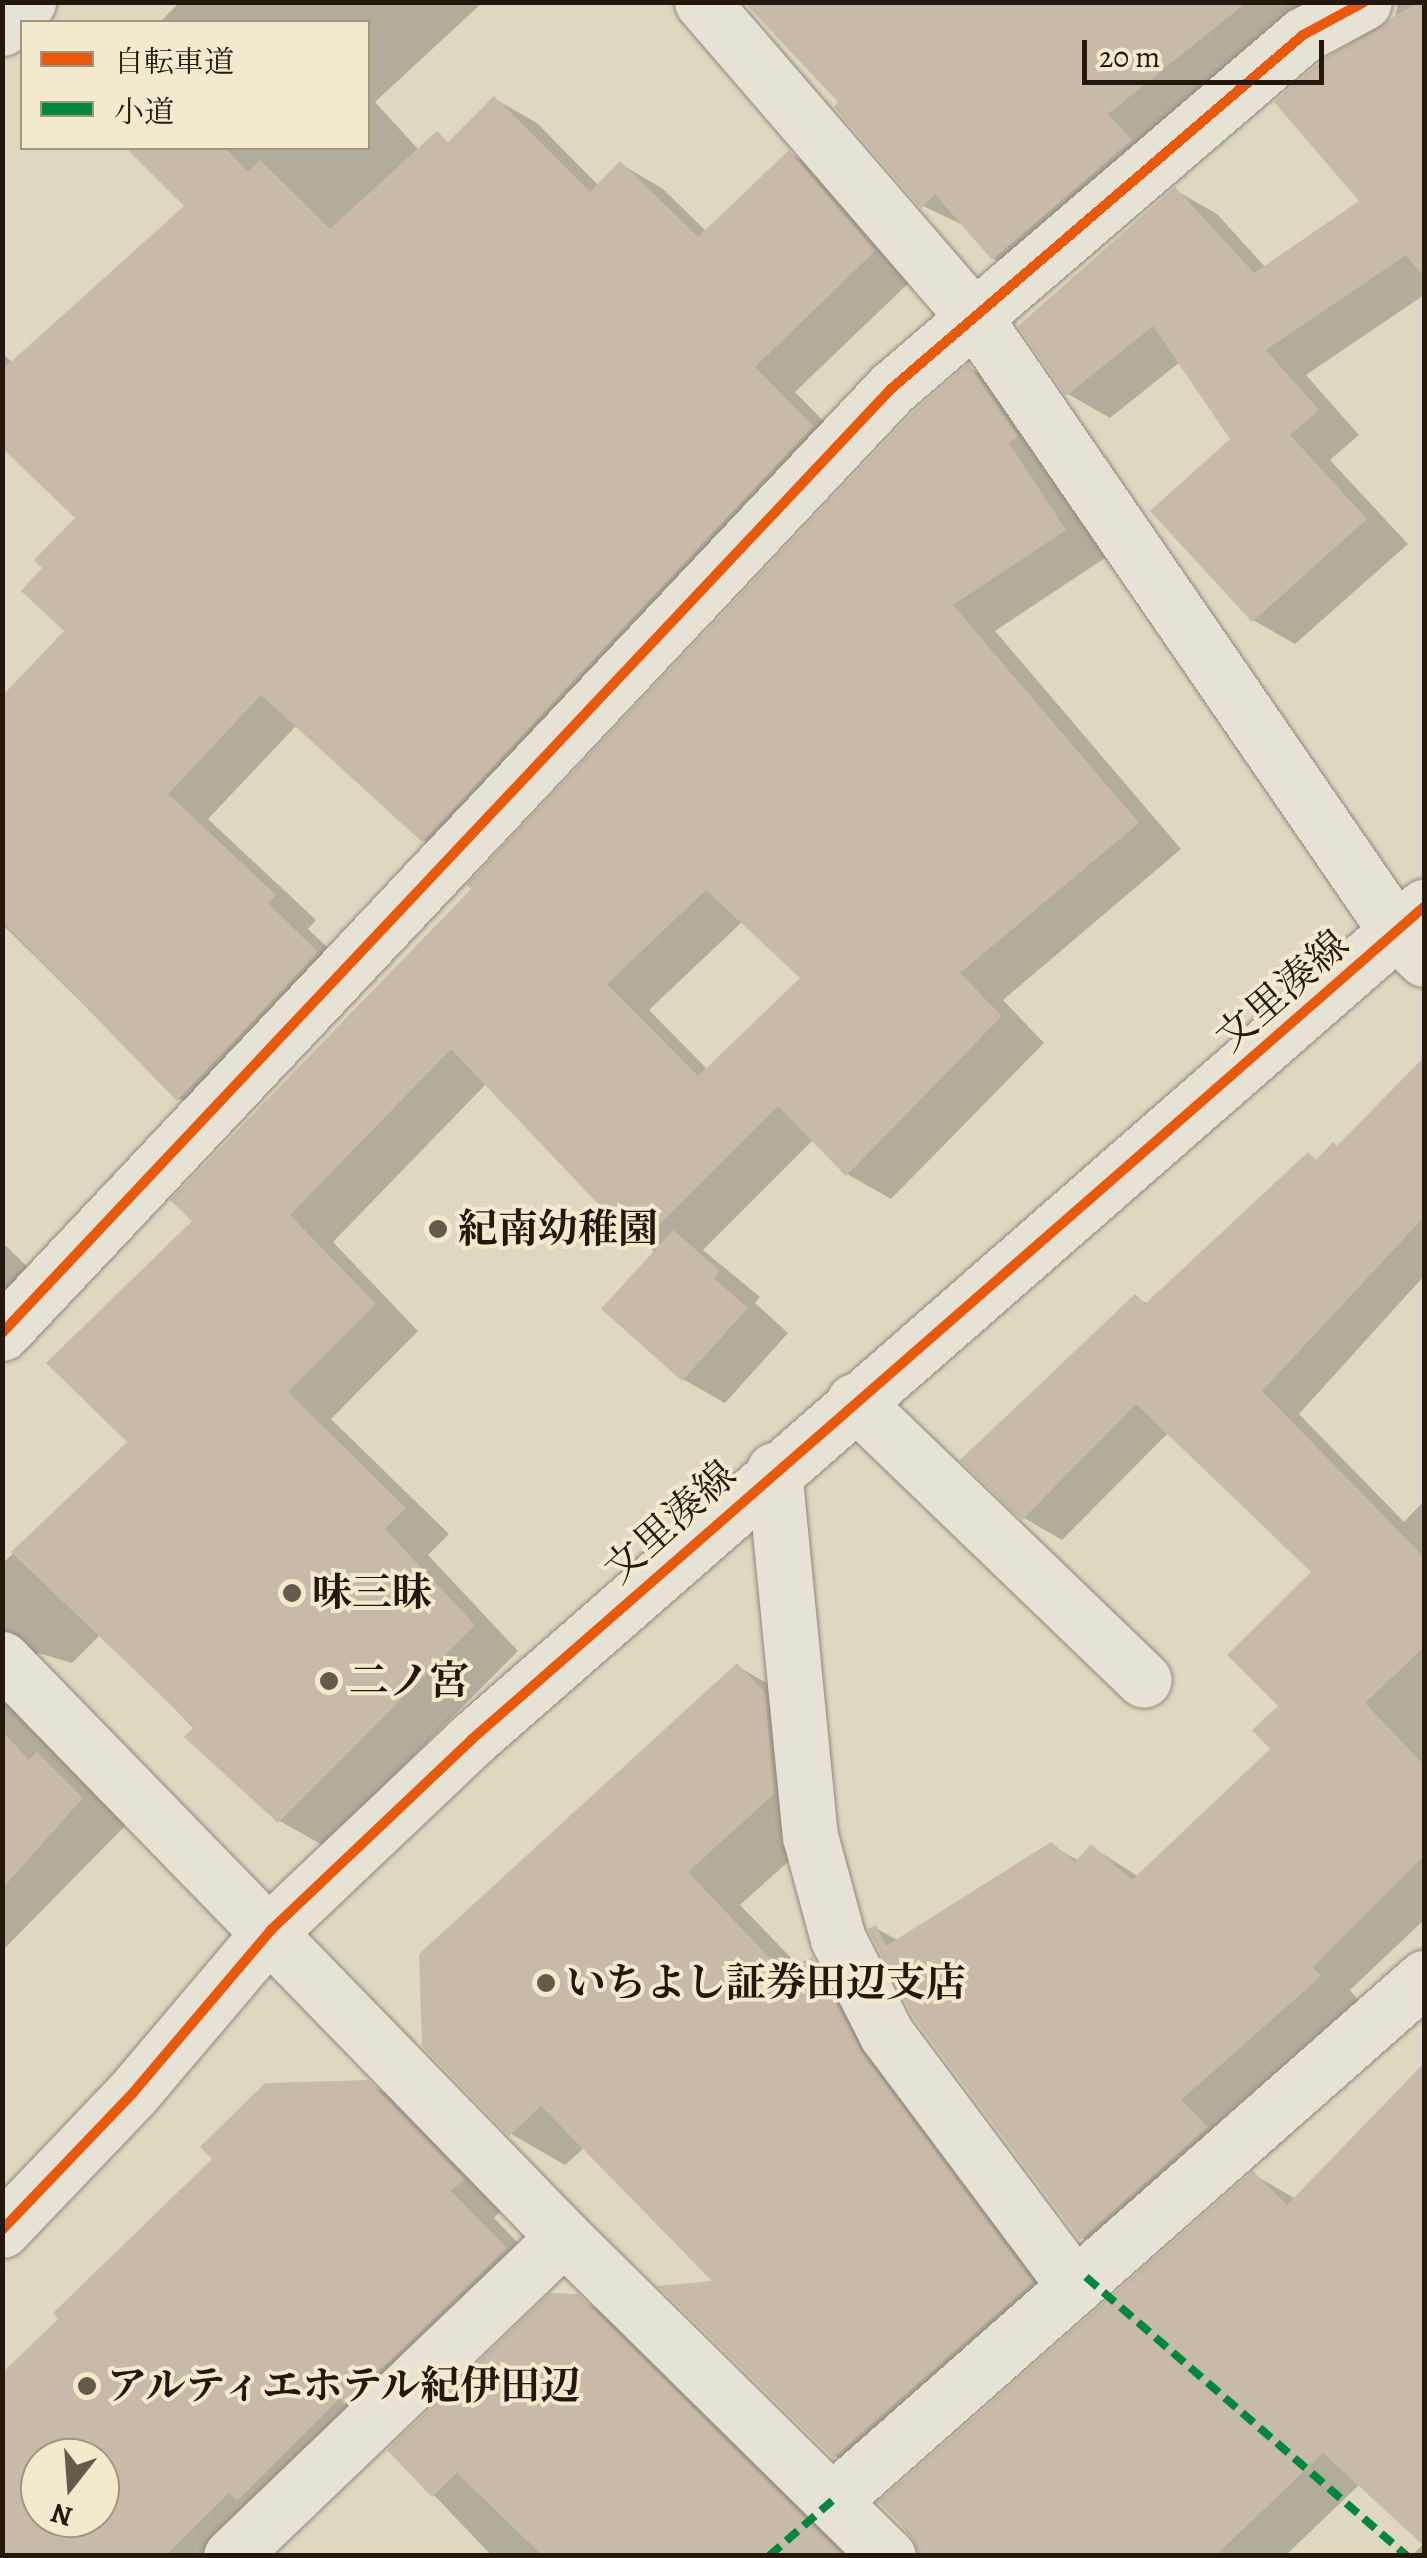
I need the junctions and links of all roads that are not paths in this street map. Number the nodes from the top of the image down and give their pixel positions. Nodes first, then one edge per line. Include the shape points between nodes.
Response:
1 (28, 2) edge
2 (702, 2) edge
3 (1364, 2) edge
4 (2, 28) edge
5 (974, 318) junction
6 (1415, 933) edge
7 (2, 1333) edge
8 (854, 1401) junction
9 (774, 1470) junction
10 (1144, 1680) dead end
11 (14, 1692) edge
12 (271, 1930) junction
13 (1424, 1978) edge
14 (2, 2230) edge
15 (564, 2237) junction
16 (1075, 2286) junction
17 (833, 2500) junction
18 (231, 2556) edge
19 (888, 2556) edge

1 - 4 street
2 - 5 street
3 - 5 street via 1303,35
5 - 6 street
5 - 7 street via 892,388
6 - 8 street, 文里湊線
8 - 9 street, 文里湊線
8 - 10 street
9 - 12 street, 文里湊線 via 471,1740
9 - 16 street via 810,1836 838,1938 887,2036
11 - 12 street
12 - 14 street, 文里湊線 via 132,2094
12 - 15 street
13 - 16 street
15 - 17 street
15 - 18 street
16 - 17 street
17 - 19 street

